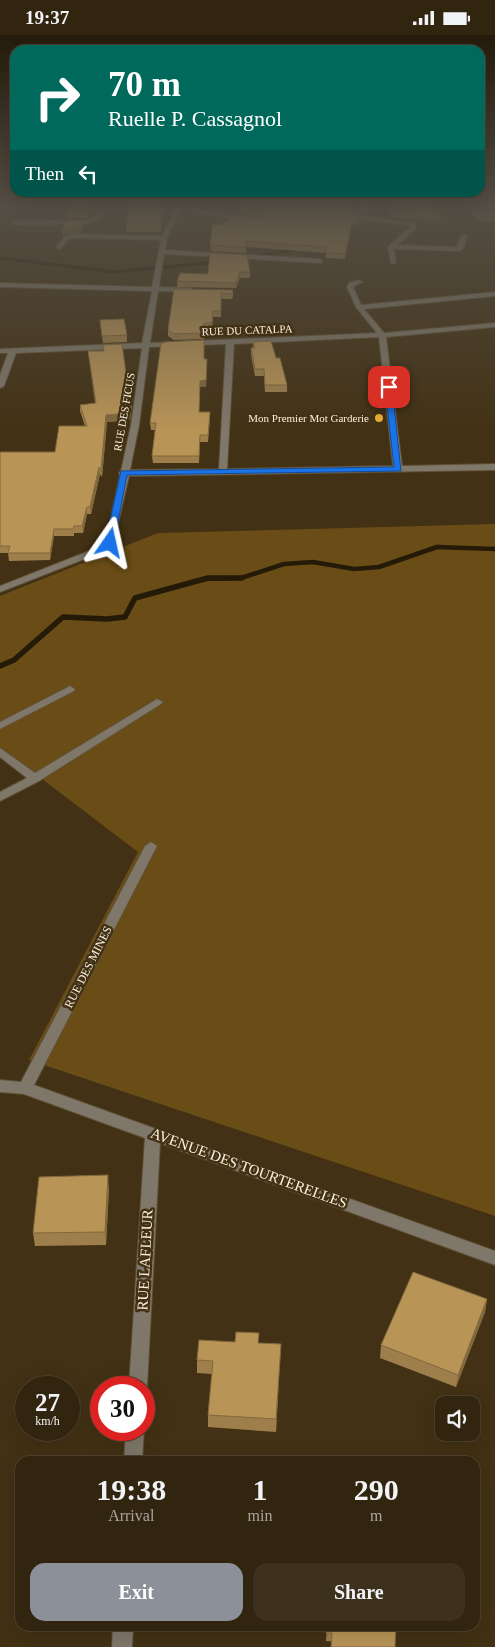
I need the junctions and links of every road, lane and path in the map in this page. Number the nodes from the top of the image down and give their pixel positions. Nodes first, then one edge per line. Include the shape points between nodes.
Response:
1 (158, 281) edge
2 (359, 281) dead end
3 (0, 285) edge
4 (157, 288) junction
5 (196, 290) edge
6 (495, 294) edge
7 (359, 307) junction
8 (495, 325) edge
9 (382, 335) junction
10 (230, 342) junction
11 (146, 344) junction
12 (13, 350) junction
13 (0, 351) edge
14 (0, 386) edge
15 (495, 467) edge
16 (398, 470) junction
17 (223, 472) junction
18 (123, 473) junction
19 (0, 589) edge
20 (70, 689) dead end
21 (157, 702) dead end
22 (0, 726) edge
23 (0, 751) edge
24 (35, 779) junction
25 (0, 797) edge
26 (151, 846) dead end
27 (0, 1086) edge
28 (25, 1088) junction
29 (153, 1133) junction
30 (495, 1258) edge
31 (139, 1376) edge
32 (134, 1441) edge
33 (133, 1456) edge
34 (123, 1631) edge
35 (122, 1647) edge

1 - 4 street, RUE DES FICUS
2 - 7 street via 350,287
3 - 4 street
4 - 5 street
4 - 11 street, RUE DES FICUS
6 - 7 street
7 - 9 street
8 - 9 street, RUE DU CATALPA
9 - 10 street, RUE DU CATALPA
9 - 16 street
10 - 11 street, RUE DU CATALPA
10 - 17 street
11 - 12 street, RUE DU CATALPA
11 - 18 street, RUE DES FICUS via 135,425
12 - 13 street, RUE DU CATALPA
12 - 14 street
15 - 16 street
16 - 17 street
17 - 18 street
18 - 19 street, RUE DES FICUS via 110,543
20 - 22 street
21 - 24 street
23 - 24 street
24 - 25 street
26 - 28 street, RUE DES MINES
27 - 28 street, AVENUE DES TOURTERELLES
28 - 29 street, AVENUE DES TOURTERELLES
29 - 30 street, AVENUE DES TOURTERELLES
29 - 31 street, RUE LAFLEUR
32 - 33 street
34 - 35 street

